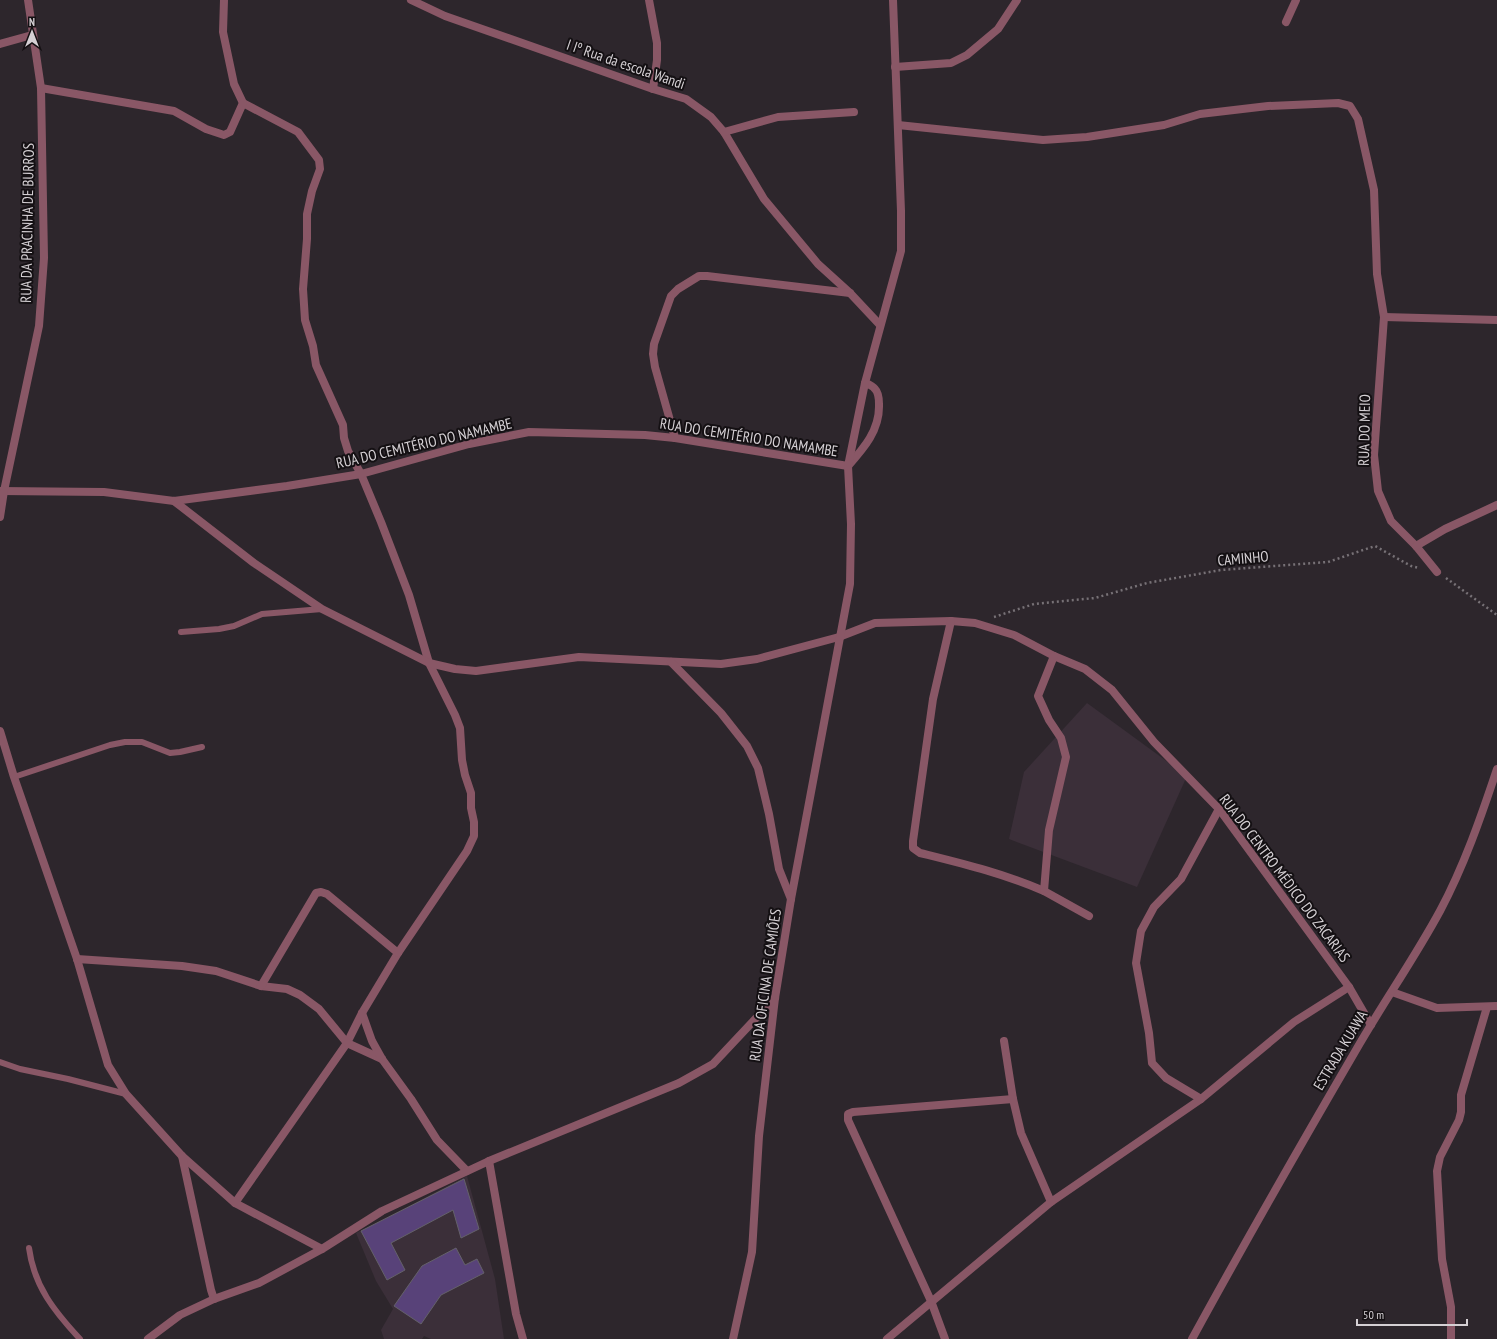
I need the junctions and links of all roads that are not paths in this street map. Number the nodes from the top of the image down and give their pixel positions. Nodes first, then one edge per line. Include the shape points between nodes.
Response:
1 (28, 0) edge
2 (224, 0) edge
3 (411, 0) edge
4 (649, 0) edge
5 (893, 0) edge
6 (1017, 0) edge
7 (1296, 0) edge
8 (1286, 22) dead end
9 (32, 35) junction
10 (0, 44) edge
11 (895, 66) junction
12 (41, 88) junction
13 (652, 89) junction
14 (243, 103) junction
15 (854, 112) dead end
16 (898, 125) junction
17 (724, 132) junction
18 (850, 293) junction
19 (1384, 317) junction
20 (1497, 320) edge
21 (880, 325) junction
22 (865, 383) junction
23 (675, 438) junction
24 (848, 466) junction
25 (361, 474) junction
26 (2, 491) edge
27 (174, 501) junction
28 (1497, 505) edge
29 (0, 517) edge
30 (1416, 546) junction
31 (1437, 572) road end
32 (322, 609) junction
33 (950, 621) junction
34 (181, 632) dead end
35 (840, 637) junction
36 (1054, 656) junction
37 (671, 662) junction
38 (428, 663) junction
39 (0, 731) edge
40 (202, 746) dead end
41 (1497, 769) edge
42 (14, 777) junction
43 (1219, 809) junction
44 (1044, 892) junction
45 (791, 899) junction
46 (1089, 916) dead end
47 (398, 953) junction
48 (77, 959) junction
49 (261, 986) junction
50 (1349, 986) junction
51 (1392, 992) junction
52 (775, 998) junction
53 (1497, 1006) edge
54 (1487, 1007) junction
55 (362, 1013) junction
56 (1371, 1025) junction
57 (1004, 1041) dead end
58 (347, 1043) junction
59 (382, 1059) junction
60 (0, 1062) edge
61 (126, 1094) junction
62 (1013, 1099) junction
63 (1201, 1099) junction
64 (182, 1156) junction
65 (489, 1161) junction
66 (467, 1171) junction
67 (1051, 1202) junction
68 (235, 1203) junction
69 (29, 1248) dead end
70 (322, 1249) junction
71 (214, 1298) junction
72 (931, 1301) junction
73 (80, 1339) edge
74 (148, 1339) edge
75 (523, 1339) edge
76 (733, 1339) edge
77 (887, 1339) edge
78 (945, 1339) edge
79 (1192, 1339) edge
80 (1451, 1339) edge

1 - 9 street, RUA DA PRACINHA DE BURROS
2 - 14 street via 223,32 234,84
3 - 13 street, I Iº Rua da escola Wandi via 445,16
4 - 13 street via 657,43
5 - 11 street, RUA DA OFICINA DE CAMIÕES
6 - 11 street via 998,29 967,55 950,63
7 - 8 street
9 - 10 street
9 - 12 street, RUA DA PRACINHA DE BURROS
11 - 16 street, RUA DA OFICINA DE CAMIÕES
12 - 14 street via 174,111 206,129 224,135 230,132
12 - 26 street, RUA DA PRACINHA DE BURROS via 44,258 39,326
13 - 17 street, I Iº Rua da escola Wandi via 686,98 712,117
14 - 25 street via 298,132 319,160 320,169 307,214 303,289 305,320 316,365 343,425 348,450
15 - 17 street via 778,117
16 - 19 street, RUA DO MEIO via 1043,140 1087,137 1164,125 1200,114 1268,106 1338,103 1350,106 1358,119 1374,190 1377,274
16 - 21 street, RUA DA OFICINA DE CAMIÕES via 900,251
17 - 18 street, I Iº Rua da escola Wandi via 764,199 818,264
18 - 21 street, I Iº Rua da escola Wandi
18 - 23 street via 707,276 699,276 678,289 671,296 654,344 653,354
19 - 20 street
19 - 30 street, RUA DO MEIO via 1374,455 1378,490 1391,521
21 - 22 street, RUA DA OFICINA DE CAMIÕES
22 - 24 street, RUA DA OFICINA DE CAMIÕES
22 - 24 street via 876,389 879,412 873,433
23 - 24 street, RUA DO CEMITÉRIO DO NAMAMBE
23 - 25 street, RUA DO CEMITÉRIO DO NAMAMBE via 529,432 469,444
24 - 35 street, RUA DA OFICINA DE CAMIÕES via 851,524 850,584
25 - 27 street, RUA DO CEMITÉRIO DO NAMAMBE
25 - 38 street via 409,594
26 - 27 street, RUA DO CEMITÉRIO DO NAMAMBE via 104,492
26 - 29 street, RUA DA PRACINHA DE BURROS
27 - 32 street, RUA DO CENTRO MÉDICO DO ZACARIAS via 254,563
28 - 30 street via 1445,529
30 - 31 street, RUA DO MEIO
32 - 34 lane via 262,614 234,626
32 - 38 street, RUA DO CENTRO MÉDICO DO ZACARIAS
33 - 35 street, RUA DO CENTRO MÉDICO DO ZACARIAS via 875,623
33 - 36 street, RUA DO CENTRO MÉDICO DO ZACARIAS via 975,623 1014,635
33 - 44 street via 933,699 913,848 920,853 985,869
35 - 37 street, RUA DO CENTRO MÉDICO DO ZACARIAS via 757,658 721,664
35 - 45 street, RUA DA OFICINA DE CAMIÕES
36 - 43 street, RUA DO CENTRO MÉDICO DO ZACARIAS via 1085,669 1112,690 1154,742
36 - 44 street via 1038,696 1061,738 1066,757 1049,830
37 - 38 street, RUA DO CENTRO MÉDICO DO ZACARIAS via 579,657 476,671
37 - 45 street via 721,713 747,746 758,768 779,869
38 - 47 street via 460,728 462,760 470,793 474,836 467,852
39 - 42 street
40 - 42 lane via 170,753 142,742 125,742
41 - 51 street, ESTRADA KUAWA via 1476,830 1440,910
42 - 48 street
43 - 50 street, RUA DO CENTRO MÉDICO DO ZACARIAS
43 - 63 street via 1181,879 1154,907 1142,931 1136,963 1152,1063 1166,1078
44 - 46 street
45 - 52 street, RUA DA OFICINA DE CAMIÕES
47 - 49 street via 327,894 316,893
47 - 55 street
48 - 49 street via 182,966 216,971
48 - 61 street via 108,1065
49 - 58 street via 287,989 300,995 319,1009
50 - 56 street, RUA DO CENTRO MÉDICO DO ZACARIAS
50 - 63 street via 1294,1022
51 - 54 street via 1437,1008
51 - 56 street, ESTRADA KUAWA
52 - 65 street via 713,1064 679,1083
52 - 76 street, RUA DA OFICINA DE CAMIÕES via 759,1136 752,1252
53 - 54 street
54 - 80 street via 1461,1095 1459,1120 1440,1157 1437,1171 1442,1259 1451,1308
55 - 58 street
55 - 59 street
56 - 79 street, ESTRADA KUAWA
57 - 62 street
58 - 59 street
58 - 68 street
59 - 66 street via 438,1140
60 - 61 lane
61 - 64 street
62 - 67 street via 1021,1133
62 - 72 street via 848,1114 848,1120
63 - 67 street
64 - 68 street
64 - 71 street
65 - 66 street
65 - 75 street via 516,1314
66 - 70 street via 382,1212
67 - 72 street
68 - 70 street
69 - 73 lane via 31,1263 41,1289 59,1316
70 - 71 street via 259,1284
71 - 74 street via 180,1315
72 - 77 street
72 - 78 street

